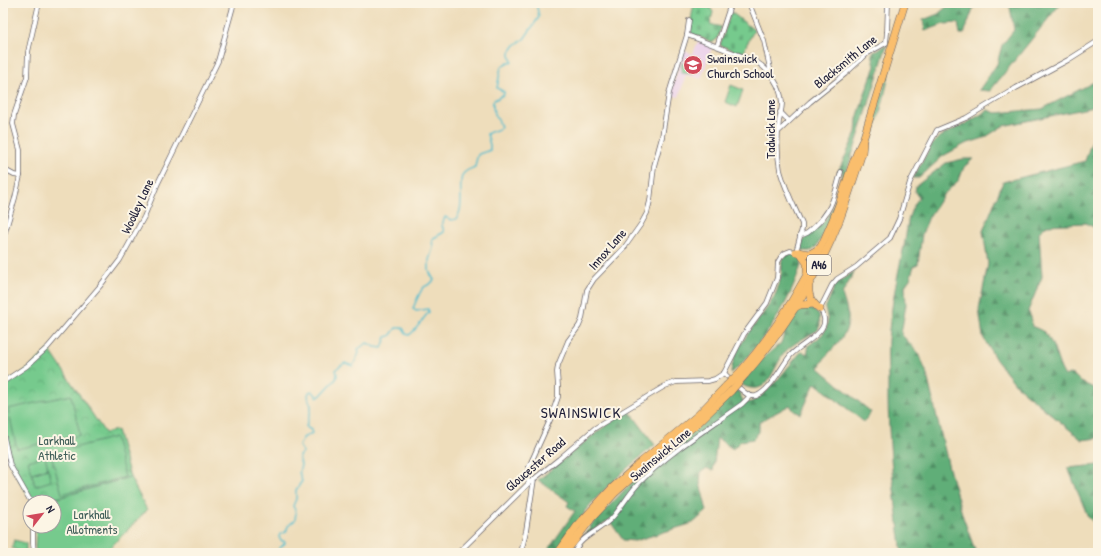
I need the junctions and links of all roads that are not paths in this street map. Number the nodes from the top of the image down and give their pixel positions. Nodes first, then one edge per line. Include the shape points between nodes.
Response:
1 (39, 3) edge
2 (234, 3) edge
3 (731, 3) edge
4 (749, 3) edge
5 (888, 3) edge
6 (905, 3) edge
7 (689, 20) dead end
8 (687, 35) junction
9 (1098, 41) edge
10 (717, 46) junction
11 (772, 76) junction
12 (780, 112) junction
13 (789, 121) junction
14 (778, 133) junction
15 (863, 140) junction
16 (3, 169) edge
17 (841, 172) dead end
18 (20, 176) junction
19 (800, 235) junction
20 (3, 239) edge
21 (822, 246) junction
22 (797, 252) junction
23 (806, 277) junction
24 (809, 285) junction
25 (817, 306) junction
26 (796, 307) junction
27 (724, 373) junction
28 (743, 373) junction
29 (729, 378) dead end
30 (3, 382) edge
31 (738, 387) dead end
32 (728, 388) junction
33 (750, 396) junction
34 (3, 433) edge
35 (534, 480) junction
36 (529, 483) junction
37 (26, 494) edge
38 (33, 534) edge
39 (34, 553) edge
40 (458, 553) edge
41 (521, 553) edge
42 (558, 553) edge
43 (565, 553) edge
44 (574, 553) edge

1 - 18 street via 28,52 27,77 13,124 20,150
2 - 30 street, Woolley Lane via 218,61 124,254 48,347 27,366
3 - 10 street
4 - 11 street, Tadwick Lane via 764,41
5 - 13 street, Blacksmith Lane via 886,43 868,53
6 - 15 highway, A46
7 - 8 street, Innox Lane
8 - 10 street, Tadwick Lane
8 - 36 street, Innox Lane via 669,93 647,213 624,248 586,290 582,319 568,341 558,365 558,397 528,469
9 - 25 street via 966,118 937,130 910,182 899,219 890,238 837,280
10 - 11 street, Tadwick Lane via 755,61 764,66
11 - 12 street, Tadwick Lane via 781,98
12 - 13 street
12 - 14 street, Tadwick Lane
13 - 14 street, Blacksmith Lane
14 - 19 street, Tadwick Lane via 780,169 802,224
15 - 21 highway, A46
15 - 24 highway, A46 via 862,153 840,218
16 - 18 street
17 - 19 street via 828,212 805,235
18 - 20 street
19 - 22 street, Tadwick Lane
21 - 22 highway via 810,254
21 - 23 highway, A46
22 - 23 highway via 807,263
22 - 27 street via 790,251 781,257 778,262 777,278 767,303 744,334
23 - 28 highway, A46
24 - 25 highway via 809,293
24 - 26 highway, A46
25 - 26 highway
25 - 33 street via 824,317 822,330 796,349 765,390 756,396
26 - 28 highway, A46 via 766,350
27 - 29 street
27 - 35 street, Gloucester Road via 708,382 676,382 665,386 595,428
28 - 32 highway, A46, bridge
31 - 33 street
32 - 42 highway, A46 via 612,488
32 - 43 highway, A46 via 698,422 615,493
33 - 44 street, Swainswick Lane via 640,481 612,518 580,543
34 - 37 street via 10,465
35 - 36 street, Gloucester Road
35 - 41 street
36 - 40 street, Gloucester Road
38 - 39 street

